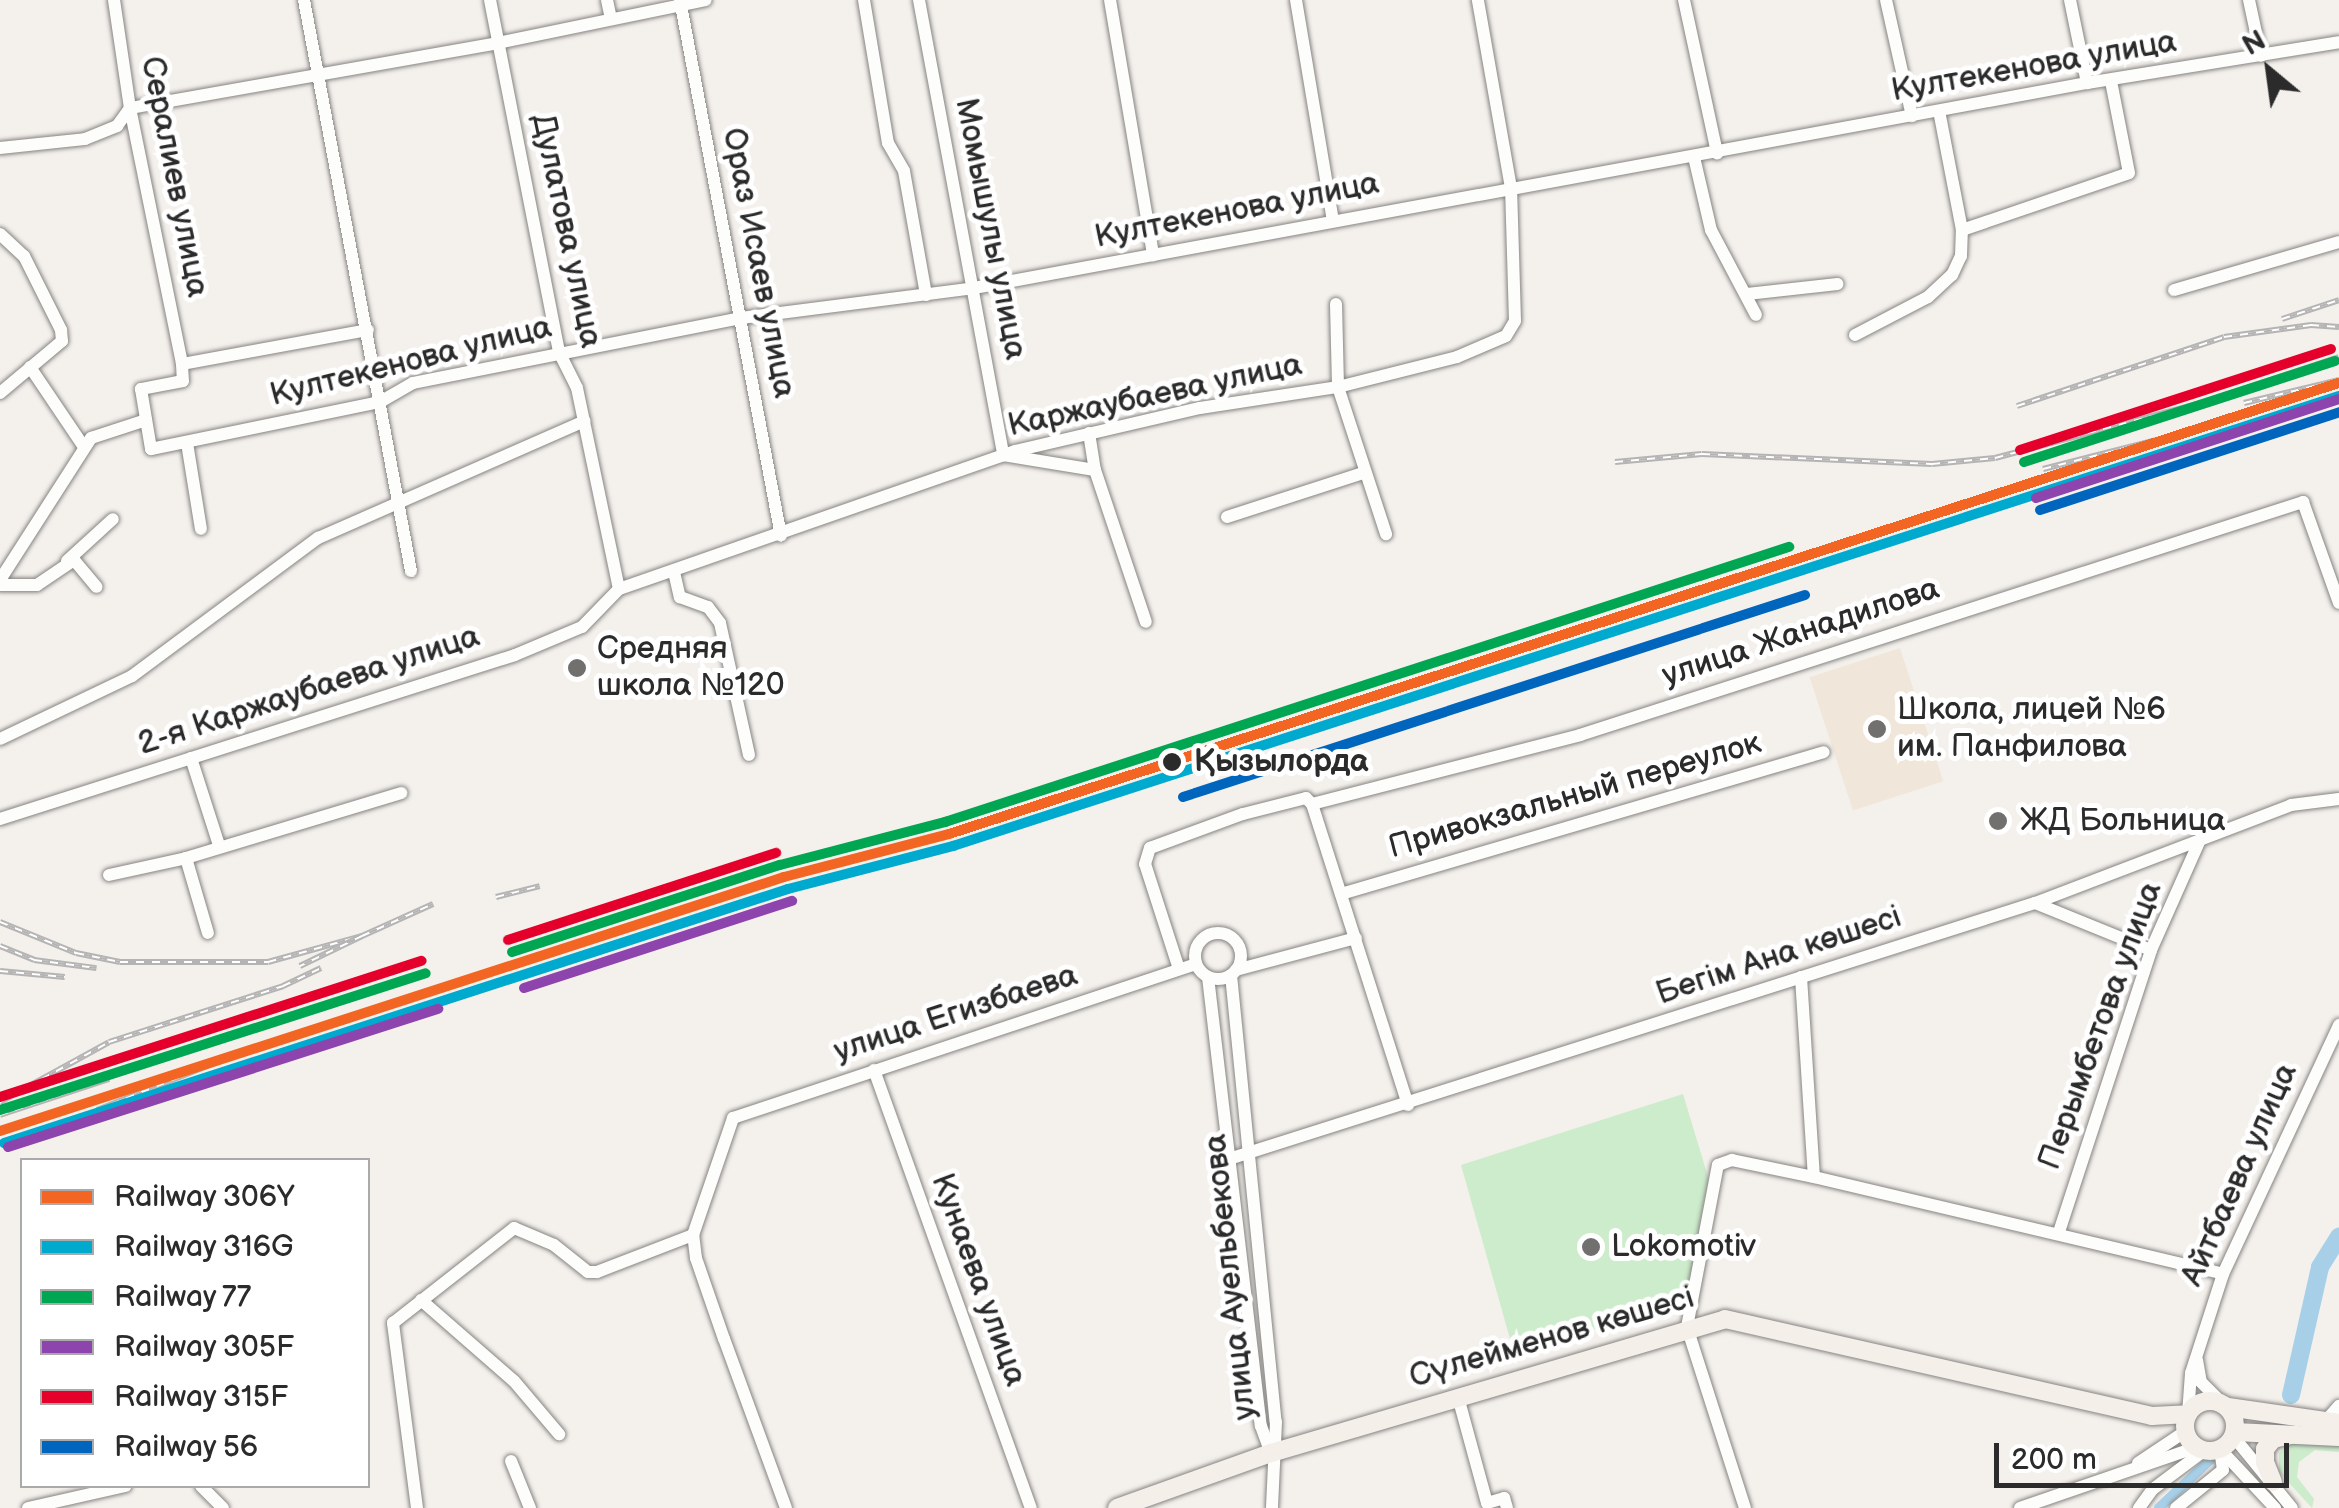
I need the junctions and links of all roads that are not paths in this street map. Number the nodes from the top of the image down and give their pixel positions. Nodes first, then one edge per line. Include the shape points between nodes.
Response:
1 (114, 0) edge
2 (304, 0) edge
3 (490, 0) edge
4 (607, 0) edge
5 (706, 0) edge
6 (864, 0) edge
7 (919, 0) edge
8 (1110, 0) edge
9 (1296, 0) edge
10 (1478, 0) edge
11 (1684, 0) edge
12 (1886, 0) edge
13 (2070, 0) edge
14 (2249, 0) edge
15 (681, 2) edge
16 (612, 19) junction
17 (2339, 42) edge
18 (498, 43) junction
19 (2261, 56) junction
20 (320, 72) junction
21 (2111, 81) junction
22 (2087, 83) junction
23 (130, 108) junction
24 (1939, 110) junction
25 (1912, 116) junction
26 (0, 148) edge
27 (1717, 152) junction
28 (1694, 156) junction
29 (1511, 188) junction
30 (1333, 221) junction
31 (1962, 230) junction
32 (0, 234) edge
33 (2339, 242) edge
34 (1153, 254) junction
35 (1837, 284) dead end
36 (974, 288) junction
37 (2174, 290) dead end
38 (926, 294) junction
39 (1747, 294) junction
40 (1336, 304) dead end
41 (1756, 315) dead end
42 (741, 318) junction
43 (368, 330) junction
44 (1855, 335) dead end
45 (559, 352) junction
46 (182, 364) junction
47 (30, 368) junction
48 (1338, 387) junction
49 (0, 393) edge
50 (380, 402) junction
51 (146, 420) junction
52 (584, 420) junction
53 (1090, 433) junction
54 (187, 443) junction
55 (84, 447) junction
56 (1003, 455) junction
57 (1095, 470) junction
58 (1363, 473) junction
59 (400, 499) junction
60 (1227, 517) dead end
61 (113, 519) dead end
62 (202, 529) dead end
63 (1386, 534) dead end
64 (781, 536) junction
65 (67, 562) junction
66 (411, 570) dead end
67 (674, 572) junction
68 (0, 583) edge
69 (96, 588) dead end
70 (619, 589) junction
71 (2339, 602) edge
72 (1146, 622) dead end
73 (0, 738) edge
74 (1824, 752) dead end
75 (750, 755) dead end
76 (192, 758) junction
77 (401, 793) dead end
78 (2339, 798) edge
79 (1312, 804) junction
80 (0, 818) edge
81 (2200, 840) junction
82 (219, 845) junction
83 (186, 858) junction
84 (109, 875) dead end
85 (1341, 894) junction
86 (2036, 903) junction
87 (208, 933) dead end
88 (1356, 938) junction
89 (2151, 950) junction
90 (1196, 964) junction
91 (1178, 969) junction
92 (1234, 972) junction
93 (1208, 977) junction
94 (1801, 977) junction
95 (2339, 1025) edge
96 (874, 1070) junction
97 (1408, 1106) junction
98 (1239, 1157) junction
99 (1814, 1178) junction
100 (2059, 1232) junction
101 (693, 1235) junction
102 (2223, 1274) junction
103 (421, 1300) junction
104 (1686, 1328) junction
105 (2198, 1350) junction
106 (1458, 1396) junction
107 (2225, 1405) junction
108 (2339, 1406) edge
109 (2320, 1427) edge
110 (559, 1434) dead end
111 (2339, 1436) edge
112 (2209, 1437) junction
113 (1271, 1453) junction
114 (511, 1462) dead end
115 (2273, 1482) junction
116 (117, 1488) edge
117 (203, 1488) edge
118 (28, 1508) edge
119 (223, 1508) edge
120 (417, 1508) edge
121 (530, 1508) edge
122 (786, 1508) edge
123 (1031, 1508) edge
124 (1117, 1508) edge
125 (1272, 1508) edge
126 (1506, 1508) edge
127 (1745, 1508) edge
128 (2020, 1508) edge
129 (2139, 1508) edge
130 (2176, 1508) edge
131 (2276, 1508) edge
132 (2292, 1508) edge

1 - 23 street, Сералиев улица
2 - 20 street
3 - 18 street, Дулатова улица
4 - 16 street
5 - 15 street
6 - 38 street via 888,143 904,171
7 - 36 street, Момышулы улица
8 - 34 street
9 - 30 street
10 - 29 street
11 - 27 street
12 - 25 street
13 - 22 street
14 - 19 street
15 - 16 street
15 - 42 street, Ораз Исаев улица
16 - 18 street
17 - 19 street, Култекенова улица
18 - 20 street
18 - 45 street, Дулатова улица
19 - 21 street, Култекенова улица
20 - 23 street
20 - 43 street
21 - 22 street, Култекенова улица
21 - 31 street via 2129,173
22 - 24 street, Култекенова улица
23 - 26 street via 117,126 85,139
23 - 46 street, Сералиев улица
24 - 25 street, Култекенова улица
24 - 31 street
25 - 27 street, Култекенова улица
27 - 28 street, Култекенова улица
28 - 29 street, Култекенова улица
28 - 39 street via 1711,230
29 - 30 street, Култекенова улица
29 - 48 street, Каржаубаева улица via 1513,330 1457,358
30 - 34 street, Култекенова улица
31 - 44 street via 1952,275 1928,297
32 - 47 street via 24,256 61,330 62,341
33 - 37 street
34 - 36 street, Култекенова улица
35 - 39 street
36 - 38 street, Култекенова улица
36 - 56 street, Момышулы улица
38 - 42 street, Култекенова улица
39 - 41 street
40 - 48 street
42 - 45 street, Култекенова улица
42 - 64 street, Ораз Исаев улица
43 - 46 street
43 - 50 street
45 - 50 street, Култекенова улица via 412,383
45 - 52 street, Дулатова улица
46 - 51 street via 182,380 141,389
47 - 49 street
47 - 55 street
48 - 53 street, Каржаубаева улица
48 - 58 street
50 - 54 street, Култекенова улица
50 - 59 street
51 - 54 street, Култекенова улица via 151,450
51 - 55 street via 99,432
52 - 59 street
52 - 70 street, Дулатова улица
53 - 56 street, Каржаубаева улица
53 - 57 street
54 - 62 street
55 - 68 street
56 - 57 street
56 - 64 street, Каржаубаева улица
57 - 72 street
58 - 60 street
58 - 63 street
59 - 66 street
59 - 73 street via 318,538 132,676
61 - 65 street
64 - 67 street, Каржаубаева улица
65 - 68 street via 37,585
65 - 69 street via 74,560
67 - 70 street, Каржаубаева улица
67 - 75 street via 680,597 708,607 720,623
70 - 76 street, 2-я Каржаубаева улица via 582,628 515,655
71 - 79 street, улица Жанадилова via 2303,502 1580,735
74 - 85 street, Привокзальный переулок
76 - 80 street, 2-я Каржаубаева улица
76 - 82 street
77 - 82 street
78 - 81 street, Бегім Ана көшесі via 2292,805
79 - 85 street
79 - 91 street, улица Жанадилова via 1296,798 1150,848 1146,864
81 - 86 street, Бегім Ана көшесі
81 - 89 street, Перымбетова улица
82 - 83 street
83 - 84 street
83 - 87 street
85 - 88 street
86 - 89 street
86 - 94 street, Бегім Ана көшесі
88 - 92 street
88 - 97 street
89 - 100 street, Перымбетова улица
90 - 91 street, улица Егизбаева
90 - 92 street via 1197,946 1218,932 1239,945
90 - 93 street
91 - 96 street, улица Егизбаева
92 - 93 street
92 - 98 street, улица Ауельбекова
93 - 98 street, улица Ауельбекова
94 - 97 street, Бегім Ана көшесі
94 - 99 street
95 - 102 street, Айтбаева улица
96 - 101 street, улица Егизбаева via 734,1118
96 - 123 street, Кунаева улица
97 - 98 street, Бегім Ана көшесі
98 - 113 street, улица Ауельбекова via 1276,1422
99 - 100 street
99 - 104 street via 1732,1160 1718,1165
100 - 102 street
101 - 103 street via 588,1272 554,1245 514,1228
101 - 122 street
102 - 105 street, Айтбаева улица
103 - 110 street via 514,1381
103 - 120 street via 393,1323
104 - 106 main road, Сүлейменов көшесі
104 - 112 main road, Сүлейменов көшесі via 1724,1319 2152,1416
104 - 127 street
105 - 107 street via 2201,1382
105 - 112 street, Айтбаева улица via 2191,1373
106 - 113 main road, Сүлейменов көшесі
106 - 126 street via 1487,1503 1504,1498
107 - 109 main road
107 - 112 main road via 2235,1419
107 - 112 main road via 2200,1403
108 - 109 street
109 - 111 main road
109 - 112 main road, Сүлейменов көшесі
109 - 115 main road via 2273,1440 2264,1462
112 - 115 street
112 - 128 street
112 - 129 street
112 - 130 street, Айтбаева улица via 2223,1470
112 - 131 street
113 - 124 main road, Сүлейменов көшесі
113 - 125 street, улица Ауельбекова
114 - 121 street
115 - 132 street
116 - 118 street
117 - 119 street

